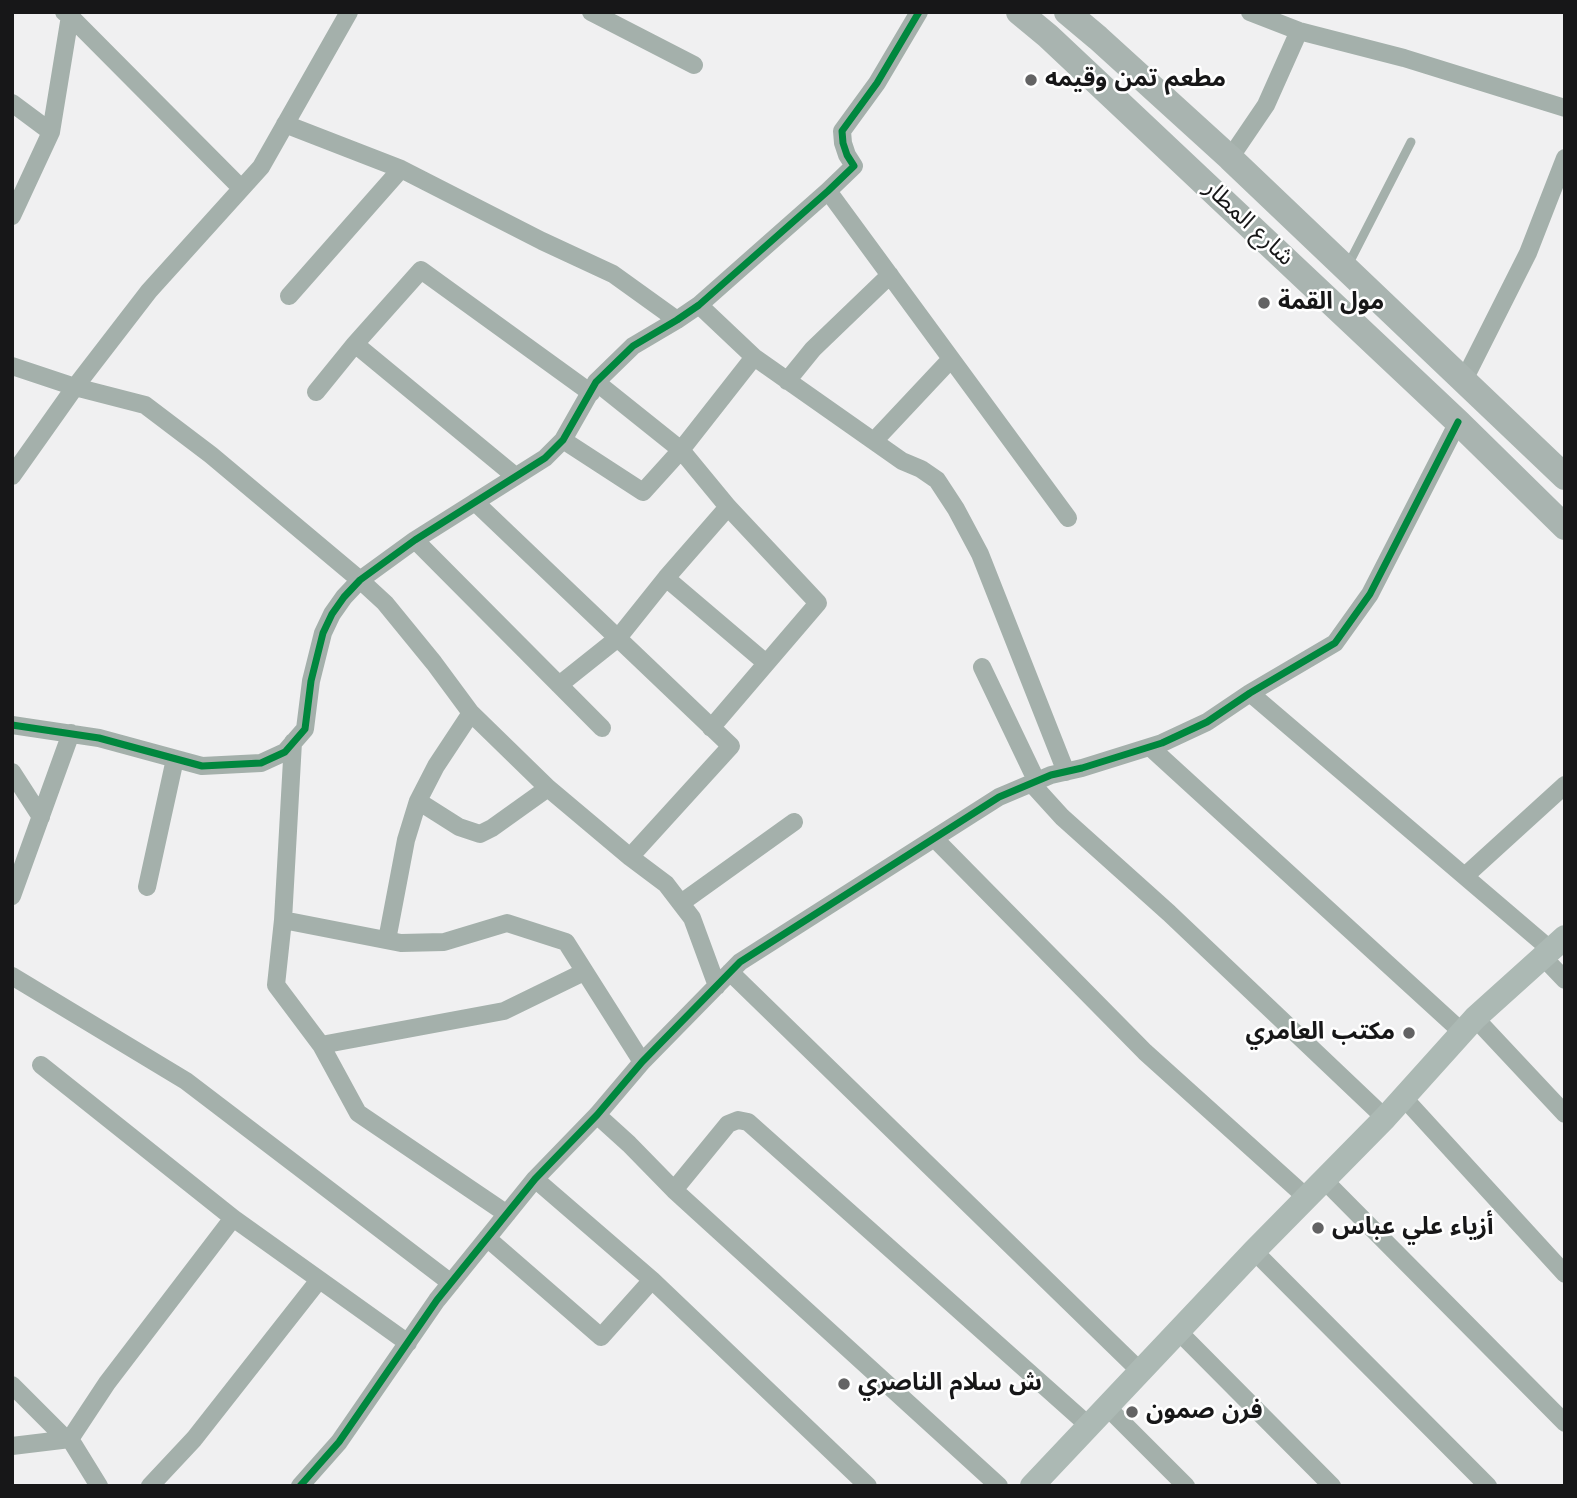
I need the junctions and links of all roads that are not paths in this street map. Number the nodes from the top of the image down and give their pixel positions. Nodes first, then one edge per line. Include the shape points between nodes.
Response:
1 (349, 12) edge
2 (591, 12) edge
3 (919, 12) edge
4 (1019, 12) edge
5 (1067, 12) edge
6 (1250, 12) edge
7 (67, 14) edge
8 (1299, 31) junction
9 (1098, 38) junction
10 (1077, 63) junction
11 (694, 65) dead end
12 (1137, 73) junction
13 (1115, 99) junction
14 (12, 103) edge
15 (1565, 108) edge
16 (285, 124) junction
17 (51, 132) junction
18 (1411, 142) dead end
19 (1230, 158) junction
20 (1565, 158) edge
21 (401, 169) junction
22 (241, 188) junction
23 (828, 191) junction
24 (12, 216) edge
25 (1346, 268) junction
26 (890, 275) junction
27 (289, 296) dead end
28 (699, 304) junction
29 (677, 320) junction
30 (355, 344) junction
31 (754, 356) junction
32 (951, 359) junction
33 (12, 366) edge
34 (1464, 380) junction
35 (787, 381) junction
36 (75, 387) junction
37 (593, 388) junction
38 (316, 392) dead end
39 (1458, 422) junction
40 (563, 440) junction
41 (873, 441) junction
42 (681, 450) junction
43 (515, 475) junction
44 (12, 476) edge
45 (1565, 477) edge
46 (475, 502) junction
47 (728, 507) junction
48 (1068, 518) dead end
49 (1565, 527) edge
50 (415, 540) junction
51 (666, 578) junction
52 (360, 580) junction
53 (618, 638) junction
54 (766, 663) junction
55 (982, 667) dead end
56 (559, 685) junction
57 (1250, 693) junction
58 (471, 713) junction
59 (12, 725) edge
60 (602, 728) dead end
61 (711, 728) junction
62 (71, 733) junction
63 (293, 742) junction
64 (1150, 747) junction
65 (175, 759) junction
66 (12, 772) edge
67 (1066, 772) junction
68 (1034, 783) junction
69 (1565, 785) edge
70 (548, 788) junction
71 (418, 801) junction
72 (41, 817) junction
73 (794, 822) dead end
74 (935, 839) junction
75 (630, 858) junction
76 (1465, 876) junction
77 (147, 887) dead end
78 (12, 896) edge
79 (681, 903) junction
80 (284, 920) junction
81 (387, 940) junction
82 (1553, 948) edge
83 (584, 972) junction
84 (730, 972) junction
85 (12, 976) edge
86 (1565, 979) edge
87 (717, 986) junction
88 (1469, 1025) junction
89 (321, 1045) junction
90 (642, 1062) junction
91 (41, 1065) dead end
92 (1404, 1098) junction
93 (1565, 1114) edge
94 (597, 1115) junction
95 (1385, 1118) junction
96 (535, 1179) junction
97 (1323, 1179) junction
98 (674, 1190) junction
99 (1306, 1197) junction
100 (507, 1214) junction
101 (233, 1218) junction
102 (487, 1238) junction
103 (1254, 1251) junction
104 (1565, 1274) edge
105 (319, 1280) junction
106 (652, 1280) junction
107 (451, 1283) junction
108 (1178, 1331) junction
109 (408, 1343) junction
110 (1139, 1371) junction
111 (12, 1385) edge
112 (1106, 1406) junction
113 (1565, 1423) edge
114 (1088, 1425) junction
115 (68, 1439) junction
116 (12, 1446) edge
117 (99, 1486) edge
118 (150, 1486) edge
119 (300, 1486) edge
120 (868, 1486) edge
121 (999, 1486) edge
122 (1032, 1486) edge
123 (1186, 1486) edge
124 (1332, 1486) edge
125 (1488, 1486) edge

1 - 16 street
2 - 11 street
3 - 23 street via 842,131 854,166
4 - 10 main road, شارع المطار
5 - 9 main road, شارع المطار
6 - 8 street
7 - 17 street
7 - 22 street
8 - 15 street
8 - 19 street via 1266,105
9 - 10 main road via 1091,56
9 - 12 main road, شارع المطار
10 - 13 main road, شارع المطار
12 - 13 main road via 1123,80
12 - 19 main road, شارع المطار
13 - 39 main road, شارع المطار
14 - 17 street
16 - 21 street
16 - 22 street via 261,167
17 - 24 street
18 - 25 lane
19 - 25 main road, شارع المطار
20 - 34 street via 1528,253
21 - 27 street
21 - 29 street via 613,274
22 - 36 street via 149,291
23 - 26 street
23 - 28 street
25 - 34 main road, شارع المطار
26 - 32 street
26 - 35 street via 813,349
28 - 29 street
28 - 31 street
29 - 37 street via 634,346
30 - 37 street via 421,270
30 - 38 street
30 - 43 street
31 - 35 street
31 - 42 street
32 - 41 street
32 - 48 street
33 - 36 street
34 - 45 main road, شارع المطار
35 - 41 street
36 - 44 street
36 - 52 street via 145,405
37 - 40 street
37 - 42 street
39 - 49 main road, شارع المطار
39 - 57 street via 1370,594 1335,643
40 - 42 street via 643,492
40 - 43 street via 545,458
41 - 67 street via 937,480 956,509 980,554
42 - 47 street
43 - 46 street
46 - 50 street
46 - 53 street
47 - 51 street
47 - 54 street via 818,604
50 - 52 street
50 - 56 street
51 - 53 street
51 - 54 street
52 - 58 street via 393,612
52 - 63 street via 323,633 305,729
53 - 56 street
53 - 61 street
54 - 61 street
55 - 68 street
56 - 60 street
57 - 64 street via 1208,722
57 - 76 street
58 - 70 street
58 - 71 street
59 - 62 street
61 - 75 street via 731,746
62 - 65 street
62 - 72 street
63 - 65 street via 285,752 261,763 202,766
63 - 80 street
64 - 67 street
64 - 88 street
65 - 77 street
66 - 72 street
67 - 68 street
68 - 74 street via 999,797
68 - 95 street via 1062,817
69 - 76 street
70 - 71 street via 480,834 459,827
70 - 75 street
71 - 81 street
72 - 78 street
73 - 79 street
74 - 84 street
74 - 99 street via 1145,1052
75 - 79 street via 666,884
76 - 82 street
79 - 87 street via 692,918
80 - 81 street
80 - 89 street via 276,985
81 - 83 street via 444,942 507,923 566,942
82 - 86 street
82 - 88 street
83 - 89 street via 504,1011
83 - 90 street
84 - 87 street
84 - 110 street
85 - 107 street via 186,1082
87 - 90 street
88 - 92 street
88 - 93 street
89 - 100 street via 358,1113
90 - 94 street
91 - 101 street
92 - 95 street
92 - 104 street
94 - 96 street
94 - 98 street
95 - 97 street
96 - 100 street
96 - 106 street
97 - 99 street
97 - 113 street
98 - 114 street via 729,1124 748,1122
98 - 121 street
99 - 103 street
100 - 102 street
101 - 105 street
101 - 115 street
102 - 106 street via 601,1336
102 - 107 street
103 - 108 street
103 - 125 street
105 - 109 street
105 - 118 street via 194,1439
106 - 120 street
107 - 109 street
108 - 110 street
108 - 124 street
109 - 119 street via 339,1442
110 - 112 street
111 - 115 street
112 - 114 street
112 - 123 street
114 - 122 street
115 - 116 street
115 - 117 street

